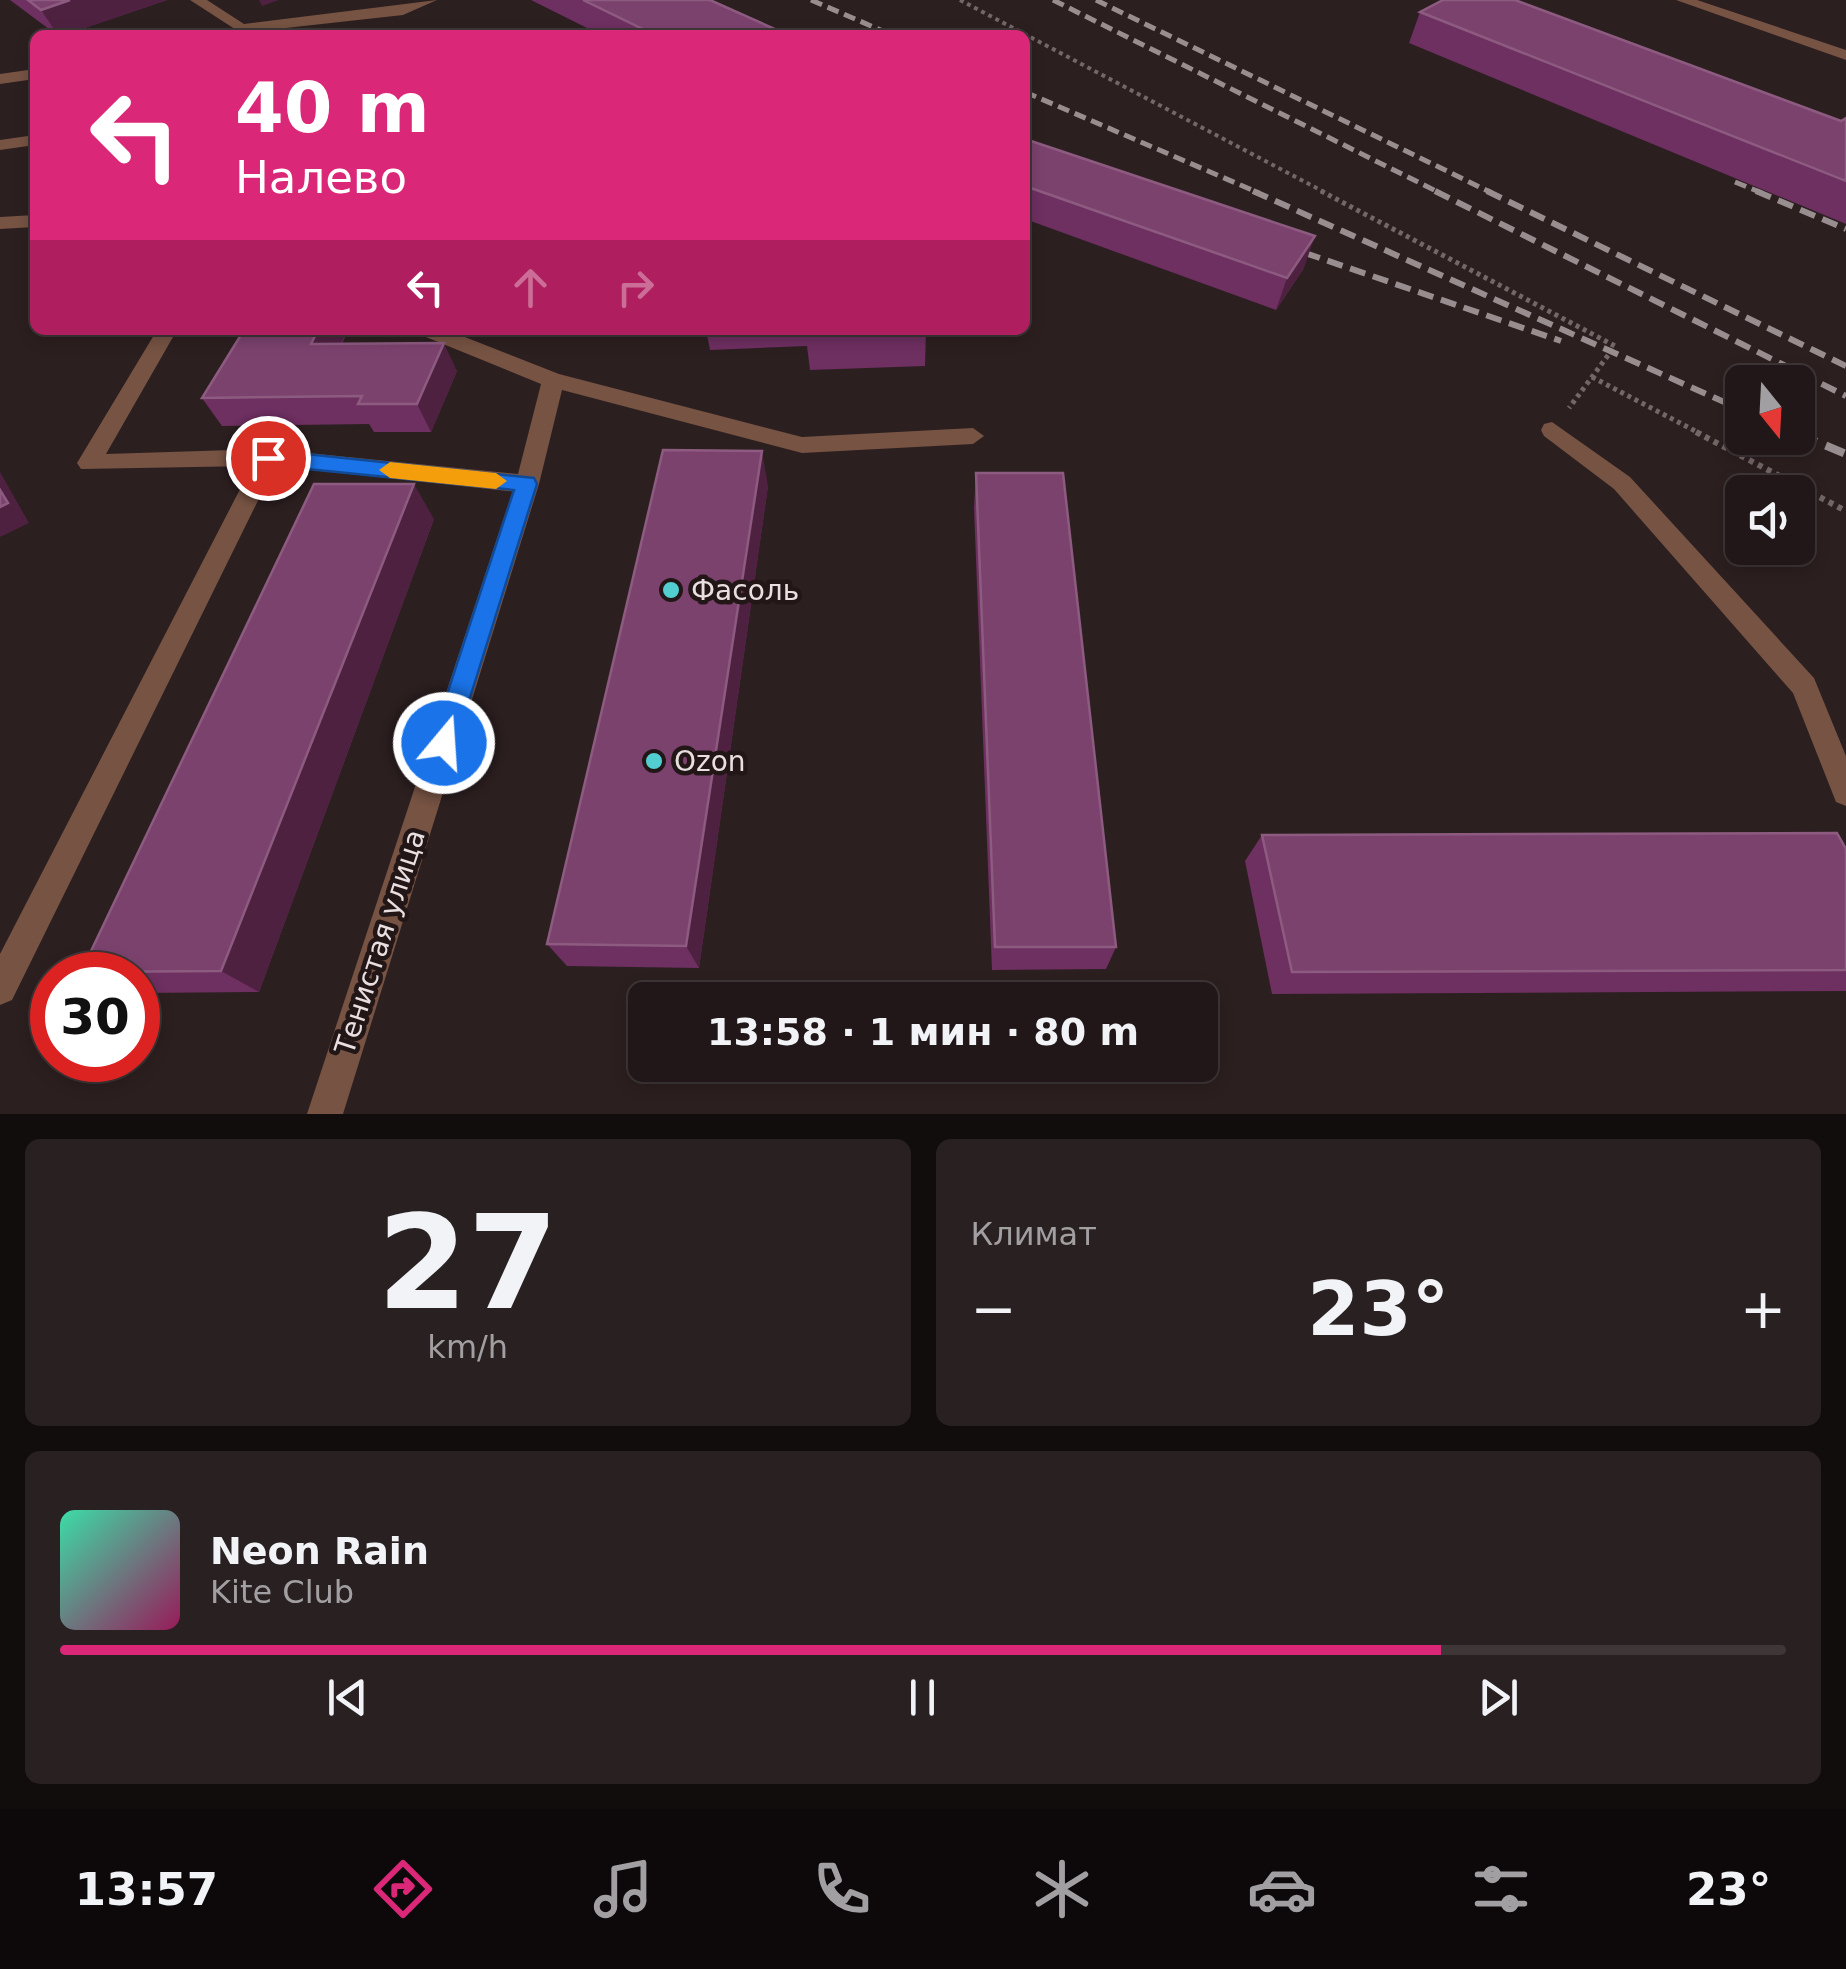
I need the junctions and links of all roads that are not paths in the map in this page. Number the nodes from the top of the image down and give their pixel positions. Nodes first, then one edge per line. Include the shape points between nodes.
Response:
1 (197, 0) edge
2 (430, 0) edge
3 (1684, 0) edge
4 (1846, 55) edge
5 (30, 75) edge
6 (0, 79) edge
7 (30, 141) edge
8 (0, 145) edge
9 (30, 222) edge
10 (0, 223) edge
11 (165, 335) edge
12 (440, 335) edge
13 (553, 380) junction
14 (1552, 430) road end
15 (973, 436) dead end
16 (268, 458) junction
17 (527, 484) junction
18 (1846, 792) edge
19 (0, 988) edge
20 (325, 1114) edge

1 - 2 street via 242,30 402,11
3 - 4 street
5 - 6 street
7 - 8 street
9 - 10 street
11 - 16 street via 89,463
12 - 13 street
13 - 15 street via 802,445
13 - 17 street, Тенистая улица
14 - 18 street via 1622,483 1804,686
16 - 17 street
16 - 19 street
17 - 20 street, Тенистая улица

